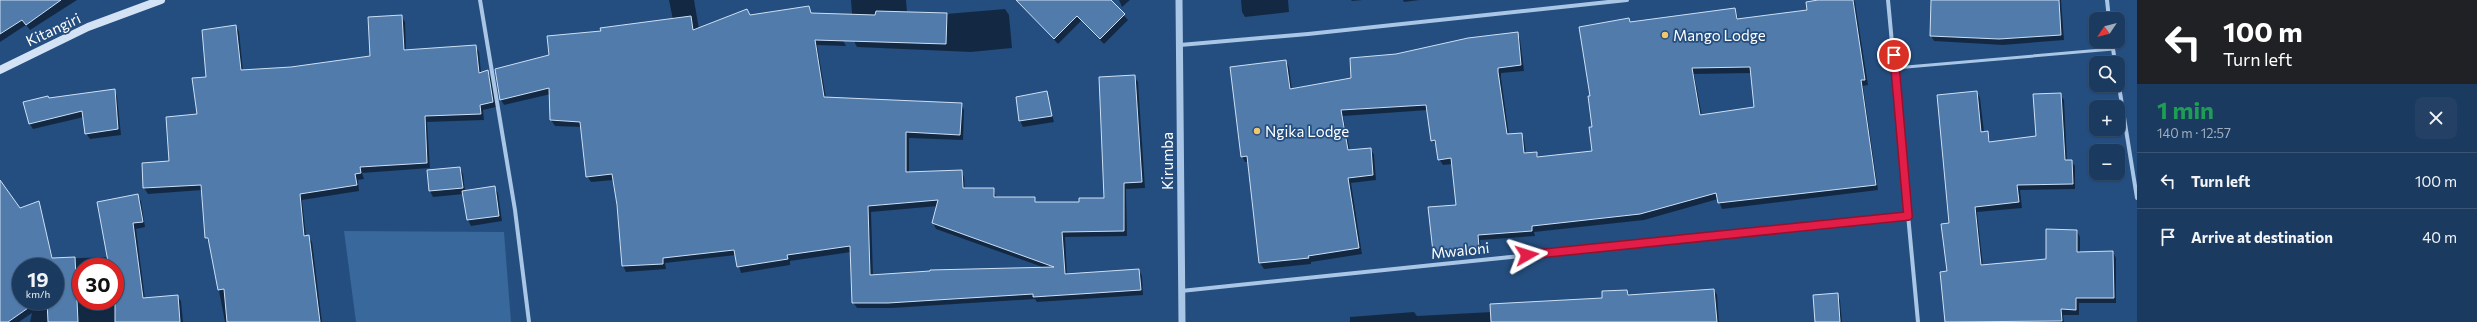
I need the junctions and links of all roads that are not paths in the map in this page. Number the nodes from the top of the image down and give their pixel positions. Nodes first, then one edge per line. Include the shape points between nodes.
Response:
1 (162, 0) edge
2 (480, 0) edge
3 (1179, 0) edge
4 (1627, 0) edge
5 (1888, 0) edge
6 (2107, 0) edge
7 (2108, 12) edge
8 (1180, 45) junction
9 (2113, 49) joint
10 (2114, 56) edge
11 (1895, 68) junction
12 (0, 70) edge
13 (2120, 92) edge
14 (2137, 198) edge
15 (1908, 216) junction
16 (1181, 291) junction
17 (529, 322) edge
18 (1182, 322) edge
19 (1918, 322) edge

1 - 12 main road, Kitangiri via 88,27
2 - 17 street via 515,210
3 - 8 street, Kirumba
4 - 8 street
5 - 11 street
6 - 7 street
8 - 16 street, Kirumba
9 - 10 street
9 - 11 lane
11 - 15 street
13 - 14 street
15 - 16 street, Mwaloni
15 - 19 street
16 - 18 street, Kirumba

